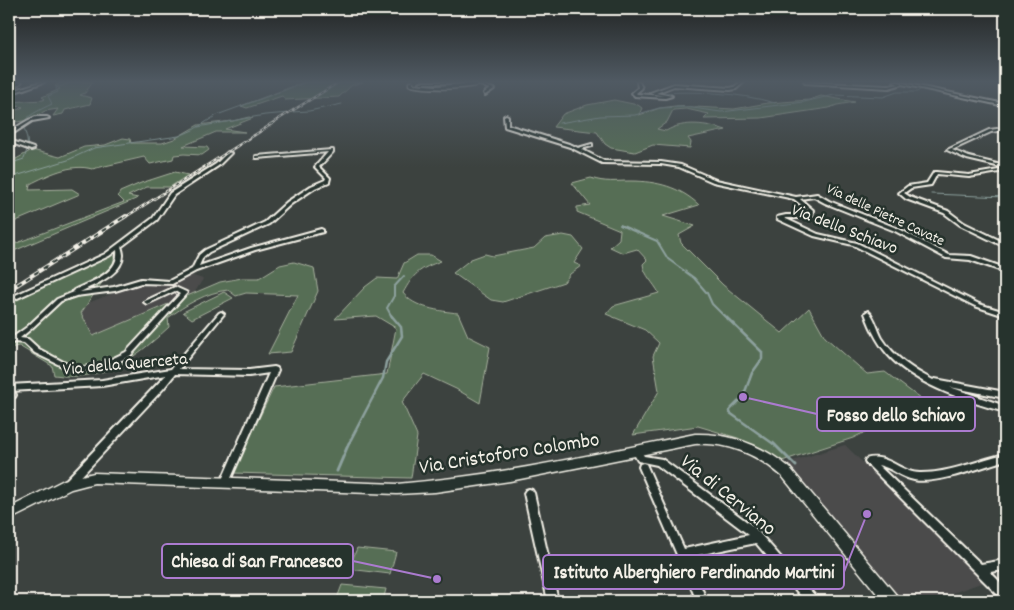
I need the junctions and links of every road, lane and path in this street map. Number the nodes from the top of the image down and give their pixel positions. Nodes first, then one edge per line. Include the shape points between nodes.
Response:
1 (506, 116) dead end
2 (48, 118) dead end
3 (1005, 130) edge
4 (9, 135) edge
5 (9, 141) edge
6 (591, 145) dead end
7 (32, 149) dead end
8 (578, 149) junction
9 (229, 153) dead end
10 (257, 157) dead end
11 (1005, 168) edge
12 (796, 198) junction
13 (322, 232) dead end
14 (1005, 245) edge
15 (119, 247) junction
16 (194, 270) junction
17 (1005, 270) edge
18 (67, 297) junction
19 (9, 300) edge
20 (147, 302) dead end
21 (868, 313) dead end
22 (221, 314) dead end
23 (1005, 314) edge
24 (11, 341) edge
25 (173, 371) junction
26 (931, 382) junction
27 (10, 392) edge
28 (1005, 395) edge
29 (1005, 409) edge
30 (636, 450) junction
31 (1005, 457) edge
32 (643, 467) dead end
33 (225, 482) junction
34 (68, 484) junction
35 (529, 493) dead end
36 (9, 514) edge
37 (758, 538) junction
38 (681, 554) junction
39 (1005, 565) edge
40 (981, 569) junction
41 (1005, 594) edge
42 (553, 601) edge
43 (702, 601) edge
44 (812, 601) edge
45 (892, 601) edge

1 - 8 street, Via delle Pietre Cavate via 506,126
2 - 4 street via 26,122
3 - 11 street via 990,131 949,150
5 - 7 street
6 - 8 street
8 - 12 street, Via delle Pietre Cavate via 603,162 680,166 715,181
9 - 15 street via 217,165 172,194 155,219
10 - 16 street via 332,151 317,167 328,178 327,181 289,203 267,223 207,251
11 - 14 street via 974,176 936,173 929,184 910,187 901,193 940,208 962,224
12 - 17 street, Via delle Pietre Cavate via 818,196 897,230 948,257 971,258
12 - 23 street, Via dello Schiavo via 811,210 810,215 779,218 816,235 855,244 977,305
13 - 16 street via 253,249
15 - 18 street via 119,261 112,271
15 - 19 street
16 - 18 street via 170,283 141,281
18 - 24 street via 50,306
20 - 24 street via 176,289 184,293 128,354 100,367 70,368 26,341
21 - 26 street via 890,353
22 - 25 street
25 - 27 street, Via della Querceta
25 - 33 street, Via della Querceta via 250,373 274,370
25 - 34 street
26 - 28 street
26 - 29 street
30 - 33 main road, Via Cristoforo Colombo via 437,487
30 - 37 street, Via di Cerviano via 642,459 659,462
30 - 45 main road, Via Cristoforo Colombo via 709,438 738,444 770,459 792,479
31 - 40 street via 928,477 914,476 879,459 868,461
32 - 38 street
33 - 34 main road, Via Cristoforo Colombo via 111,477
34 - 36 main road, Via Cristoforo Colombo
35 - 42 street
37 - 38 street
37 - 44 street, Via di Cerviano
38 - 43 street
39 - 40 street
40 - 41 street

